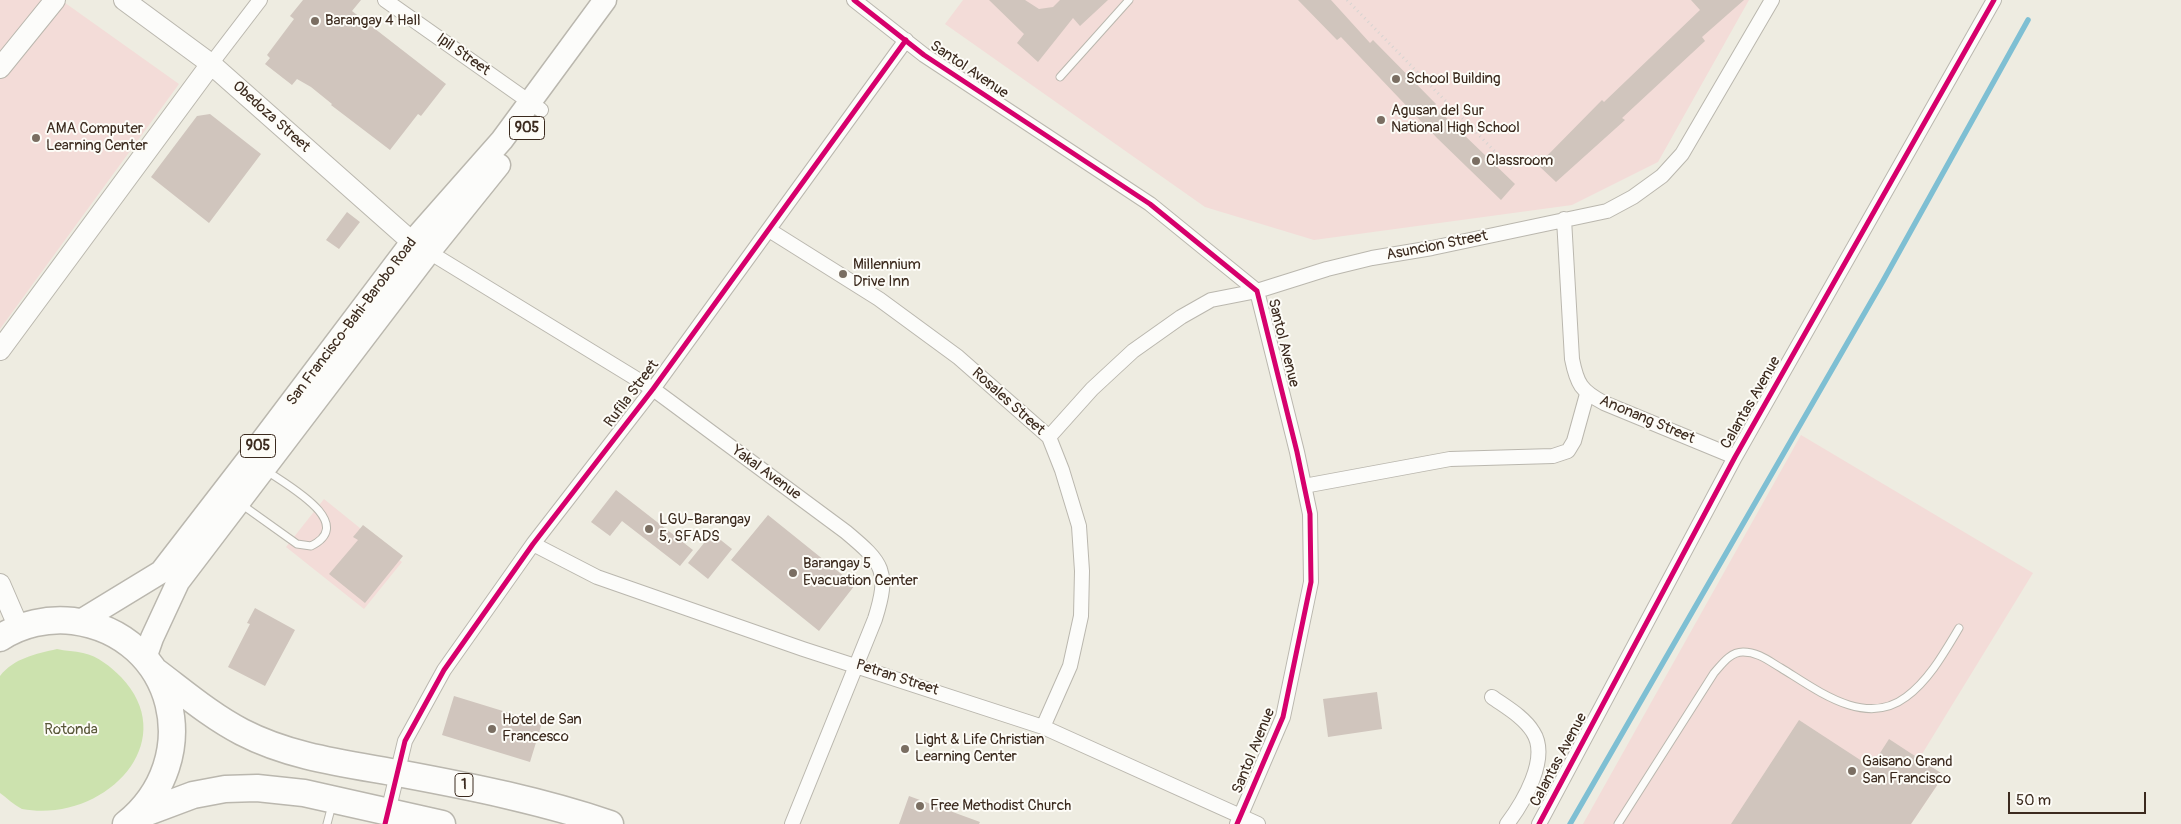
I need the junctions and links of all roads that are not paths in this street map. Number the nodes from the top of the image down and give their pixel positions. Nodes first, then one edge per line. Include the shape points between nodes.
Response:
1 (54, 0) edge
2 (124, 0) edge
3 (260, 0) edge
4 (385, 0) edge
5 (606, 0) edge
6 (622, 0) edge
7 (854, 0) edge
8 (1129, 0) edge
9 (1772, 0) edge
10 (1994, 0) edge
11 (906, 40) junction
12 (211, 64) junction
13 (0, 68) edge
14 (1060, 77) dead end
15 (535, 106) junction
16 (1564, 219) junction
17 (769, 230) junction
18 (420, 247) junction
19 (1257, 291) junction
20 (0, 350) edge
21 (653, 389) junction
22 (1587, 394) junction
23 (1048, 437) junction
24 (1735, 456) junction
25 (256, 463) junction
26 (1304, 486) junction
27 (238, 502) junction
28 (532, 544) junction
29 (0, 584) edge
30 (79, 622) junction
31 (1959, 628) dead end
32 (10, 633) edge
33 (150, 664) junction
34 (855, 664) junction
35 (1492, 697) dead end
36 (1043, 727) junction
37 (398, 773) junction
38 (330, 812) edge
39 (386, 818) edge
40 (132, 820) edge
41 (1239, 820) edge
42 (442, 824) edge
43 (610, 824) edge
44 (792, 824) edge
45 (1258, 824) edge
46 (1508, 824) edge
47 (1538, 824) edge
48 (1618, 824) edge

1 - 13 street
2 - 12 street, Obedoza Street
3 - 12 street
4 - 15 street, Ipil Street
5 - 15 main road, San Francisco-Bahi-Barobo Road / 905
6 - 15 main road, San Francisco-Bahi-Barobo Road / 905
7 - 11 street, Santol Avenue
8 - 14 lane
9 - 16 street, Asuncion Street via 1682,154 1662,176 1607,211
10 - 24 street, Calantas Avenue
11 - 17 street, Rufila Street
11 - 19 street, Santol Avenue via 924,56 1150,204
12 - 18 street, Obedoza Street
12 - 20 street
15 - 18 main road, San Francisco-Bahi-Barobo Road / 905 via 502,140
16 - 19 street, Asuncion Street via 1372,258
16 - 22 street, Anonang Street via 1572,359 1576,379
17 - 21 street, Rufila Street
17 - 23 street, Rosales Street via 879,299 958,357
18 - 21 street, Yakal Avenue
18 - 25 main road, San Francisco-Bahi-Barobo Road / 905
19 - 23 street, Asuncion Street via 1211,300 1181,317 1133,351
19 - 26 street, Santol Avenue
21 - 28 street, Rufila Street
21 - 34 street, Yakal Avenue via 870,552 882,573 882,596
22 - 24 street, Anonang Street
22 - 26 street via 1574,441 1568,451 1553,456 1450,459
23 - 36 street, Rosales Street via 1079,526 1082,571 1080,616 1070,666
24 - 47 street, Calantas Avenue
25 - 27 main road, San Francisco-Bahi-Barobo Road / 905
25 - 27 lane via 322,513 327,525 323,538 311,546 297,544
25 - 30 main road, San Francisco-Bahi-Barobo Road / 905 via 161,572
26 - 41 street, Santol Avenue via 1310,514 1311,582 1283,717
27 - 33 main road, San Francisco-Bahi-Barobo Road / 905 via 178,582 152,638
28 - 34 street, Petran Street via 597,577
28 - 37 street, Rufila Street via 422,707 405,741
29 - 32 street
30 - 32 highway, 1 via 49,620
30 - 33 highway, 1 via 115,634
31 - 48 lane via 1923,682 1904,699 1877,709 1849,706 1832,699 1758,654 1742,652 1727,657
33 - 37 highway, 1 via 242,732 316,759
33 - 40 highway, 1 via 164,688 170,707 172,747 160,784 150,801
34 - 36 street, Petran Street
34 - 44 street, Yakal Avenue
35 - 46 street via 1521,718 1538,744 1534,776
36 - 41 street, Petran Street
37 - 39 street, Rufila Street
37 - 43 highway, 1 via 529,799
38 - 39 highway, 1
38 - 40 highway, 1 via 304,793 257,788 225,789 193,795
39 - 42 highway, 1
41 - 45 street, Petran Street

